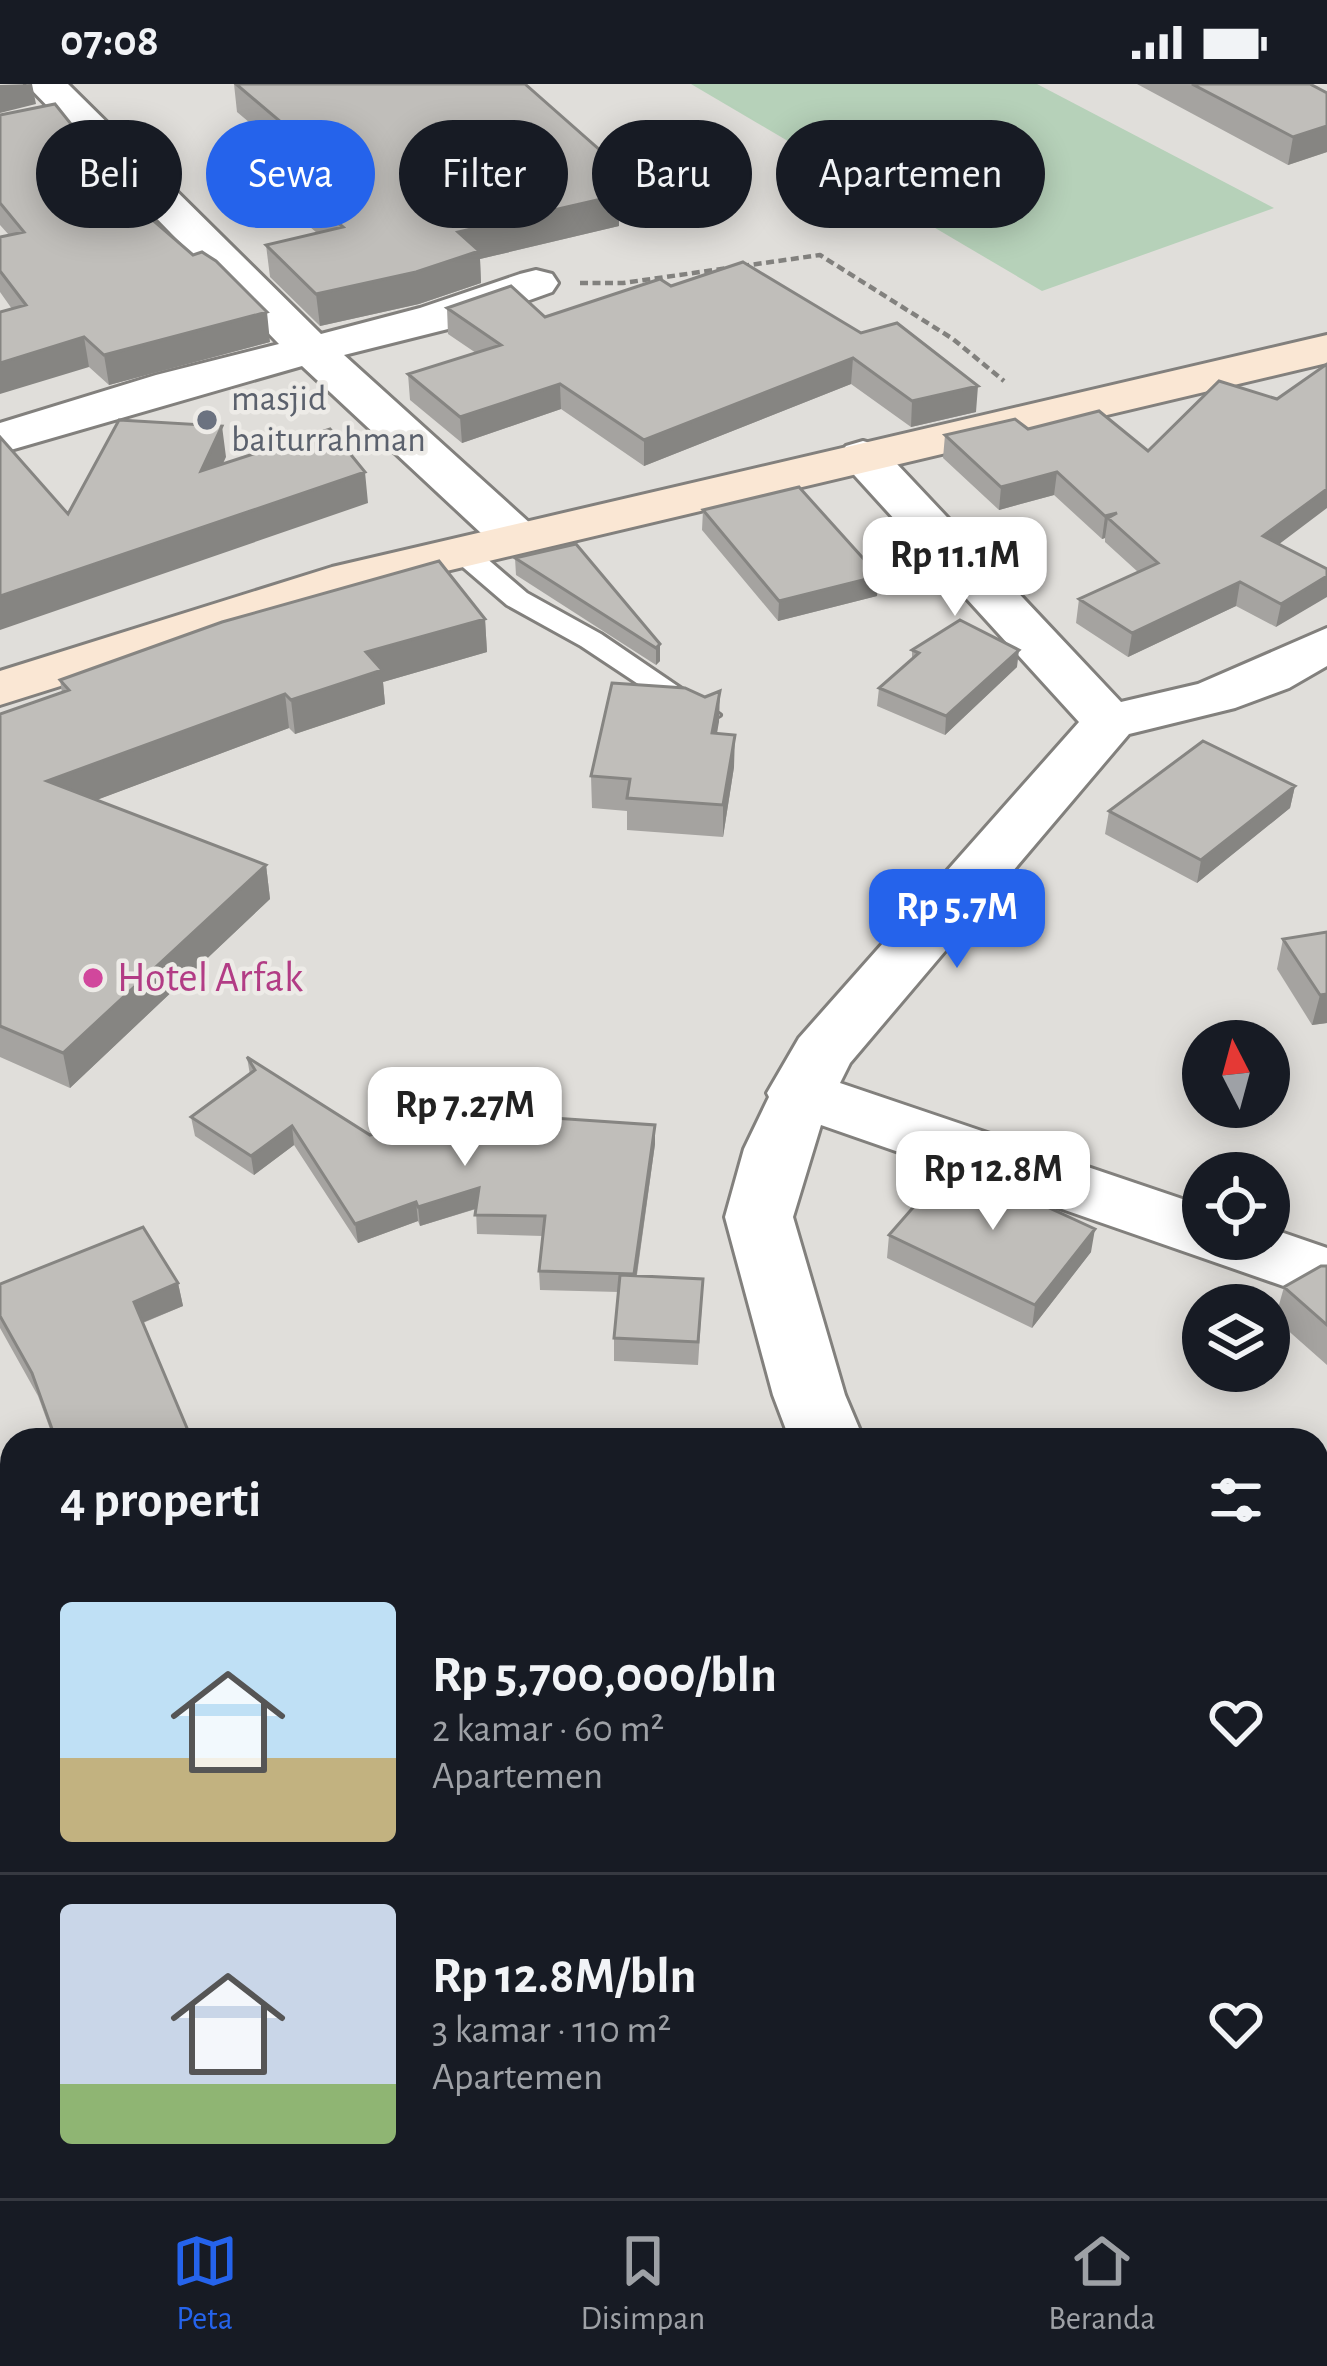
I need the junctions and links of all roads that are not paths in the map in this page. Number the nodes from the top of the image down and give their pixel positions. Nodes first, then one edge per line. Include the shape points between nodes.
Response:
1 (53, 105) edge
2 (536, 284) road end
3 (1327, 349) edge
4 (311, 350) junction
5 (6, 428) edge
6 (863, 456) junction
7 (514, 536) junction
8 (460, 550) junction
9 (1327, 644) edge
10 (0, 688) edge
11 (706, 716) edge
12 (1109, 722) junction
13 (799, 1093) junction
14 (1182, 1225) edge
15 (1285, 1260) edge
16 (1320, 1272) edge
17 (822, 1428) edge

1 - 4 street
2 - 4 street
3 - 6 street
4 - 5 street
4 - 7 street
6 - 7 street
6 - 12 street
7 - 8 street
8 - 10 street via 305,590
8 - 11 lane via 518,599
9 - 12 street via 1216,696
12 - 13 street via 822,1053
13 - 14 street
13 - 17 street via 758,1216
15 - 16 street

